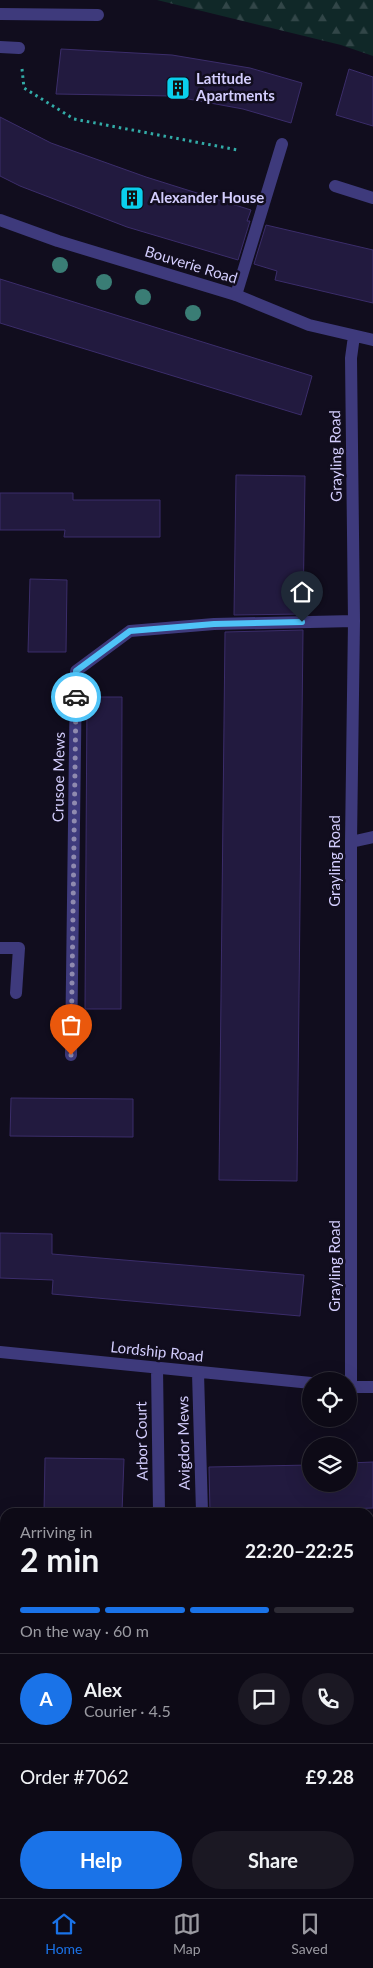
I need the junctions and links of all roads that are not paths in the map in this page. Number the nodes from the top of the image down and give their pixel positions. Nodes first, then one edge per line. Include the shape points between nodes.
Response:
1 (0, 14) edge
2 (98, 15) dead end
3 (0, 47) edge
4 (19, 48) road end
5 (282, 144) dead end
6 (335, 186) dead end
7 (373, 198) edge
8 (0, 220) edge
9 (236, 295) junction
10 (354, 336) junction
11 (373, 340) edge
12 (354, 621) junction
13 (373, 837) edge
14 (351, 842) junction
15 (0, 948) edge
16 (16, 994) dead end
17 (71, 1055) dead end
18 (0, 1352) edge
19 (157, 1368) junction
20 (350, 1372) edge
21 (198, 1373) junction
22 (302, 1382) edge
23 (357, 1387) edge
24 (373, 1388) edge
25 (160, 1508) edge
26 (202, 1508) edge

1 - 2 street
3 - 4 street
5 - 9 street
6 - 7 street
8 - 9 street, Bouverie Road
9 - 10 street, Bouverie Road via 309,325
10 - 11 street, Bouverie Road
10 - 12 street, Grayling Road via 351,358
12 - 14 street, Grayling Road
12 - 17 street, Crusoe Mews via 214,624 130,631 76,671
13 - 14 street
14 - 20 street, Grayling Road
15 - 16 street via 19,948
18 - 19 street, Lordship Road
19 - 21 street, Lordship Road
19 - 25 street, Arbor Court
21 - 22 street, Lordship Road
21 - 26 street, Avigdor Mews
23 - 24 street

